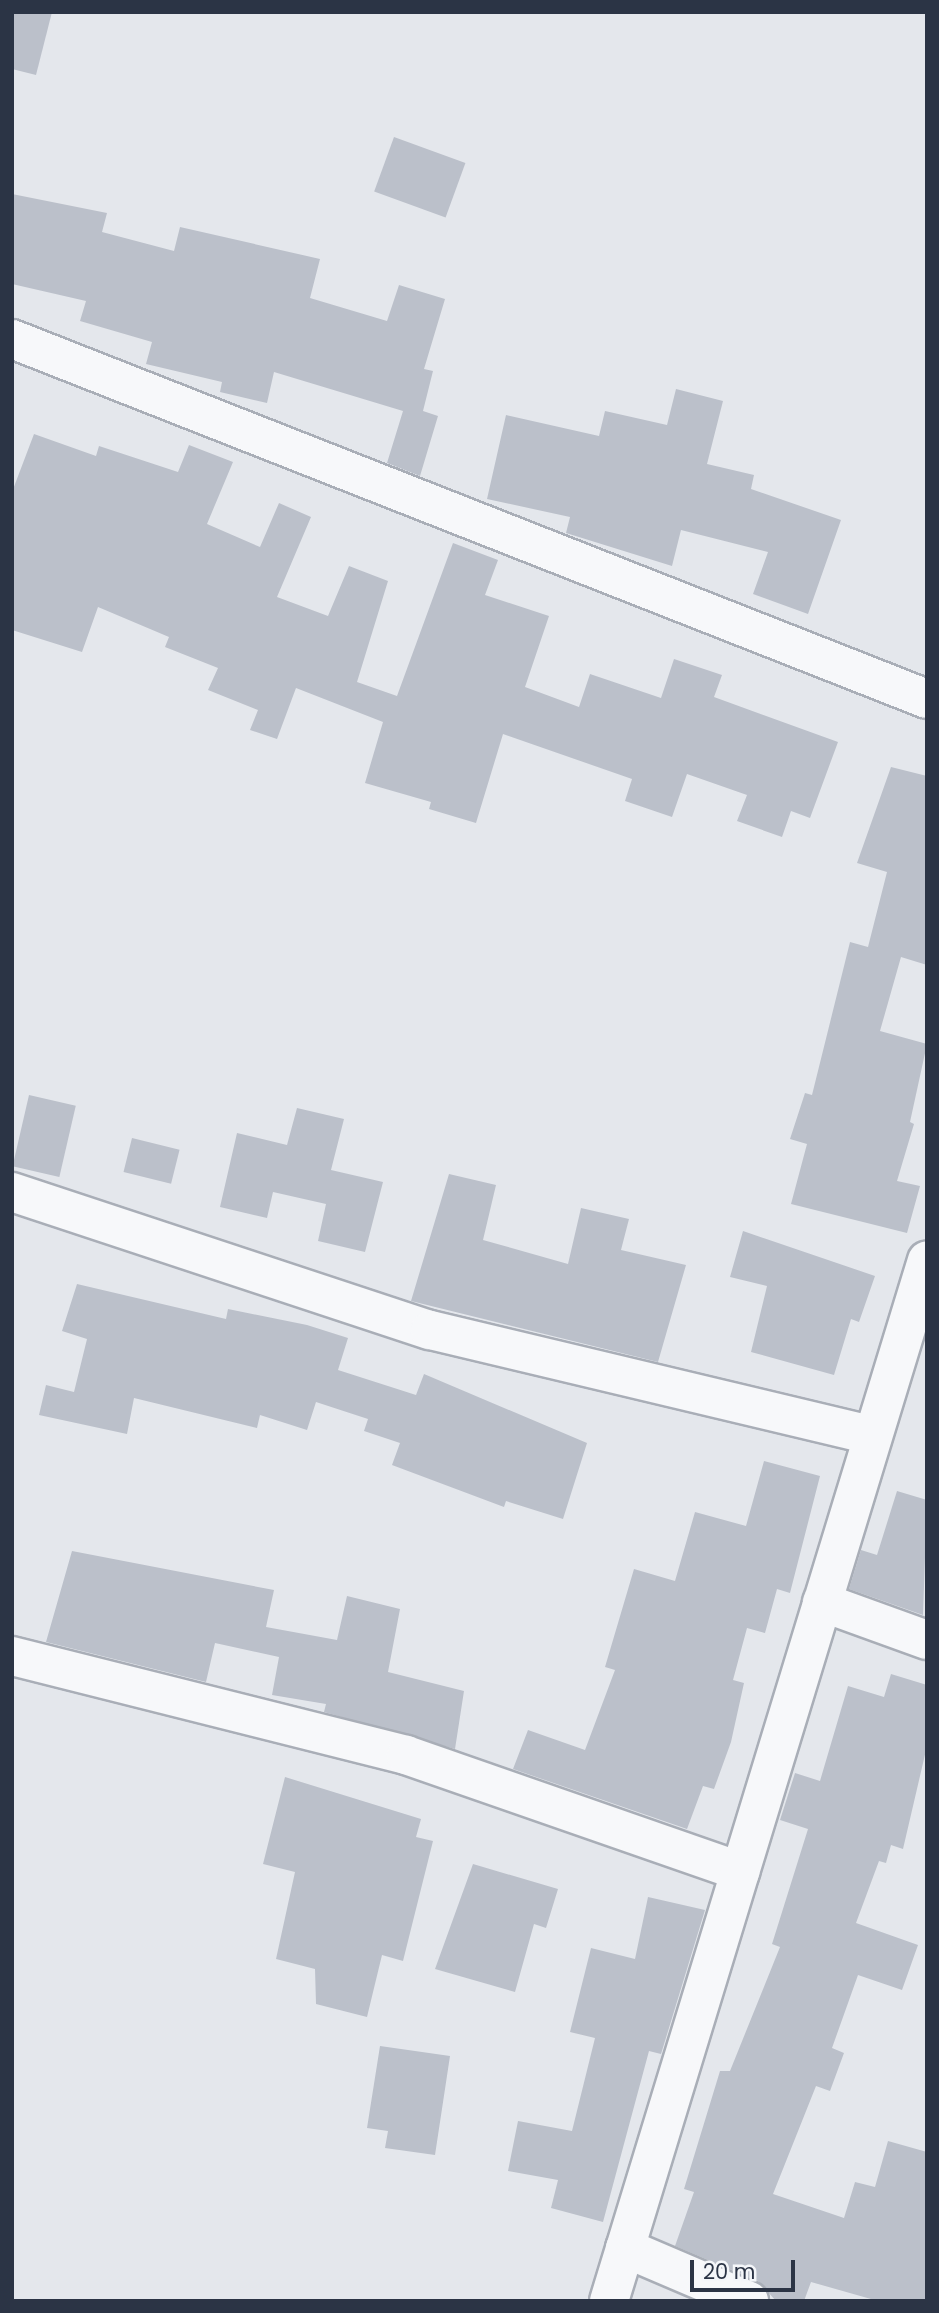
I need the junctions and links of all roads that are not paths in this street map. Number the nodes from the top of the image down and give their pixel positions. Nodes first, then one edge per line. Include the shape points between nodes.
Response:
1 (12, 339) edge
2 (927, 699) edge
3 (12, 1192) edge
4 (927, 1260) edge
5 (872, 1435) junction
6 (822, 1602) junction
7 (927, 1640) edge
8 (12, 1656) edge
9 (740, 1871) junction
10 (625, 2248) junction
11 (609, 2301) edge
12 (749, 2301) edge

1 - 2 street
3 - 5 street via 430,1330
4 - 5 street
5 - 6 street
6 - 7 street
6 - 9 street
8 - 9 street via 406,1755
9 - 10 street
10 - 11 street
10 - 12 street

